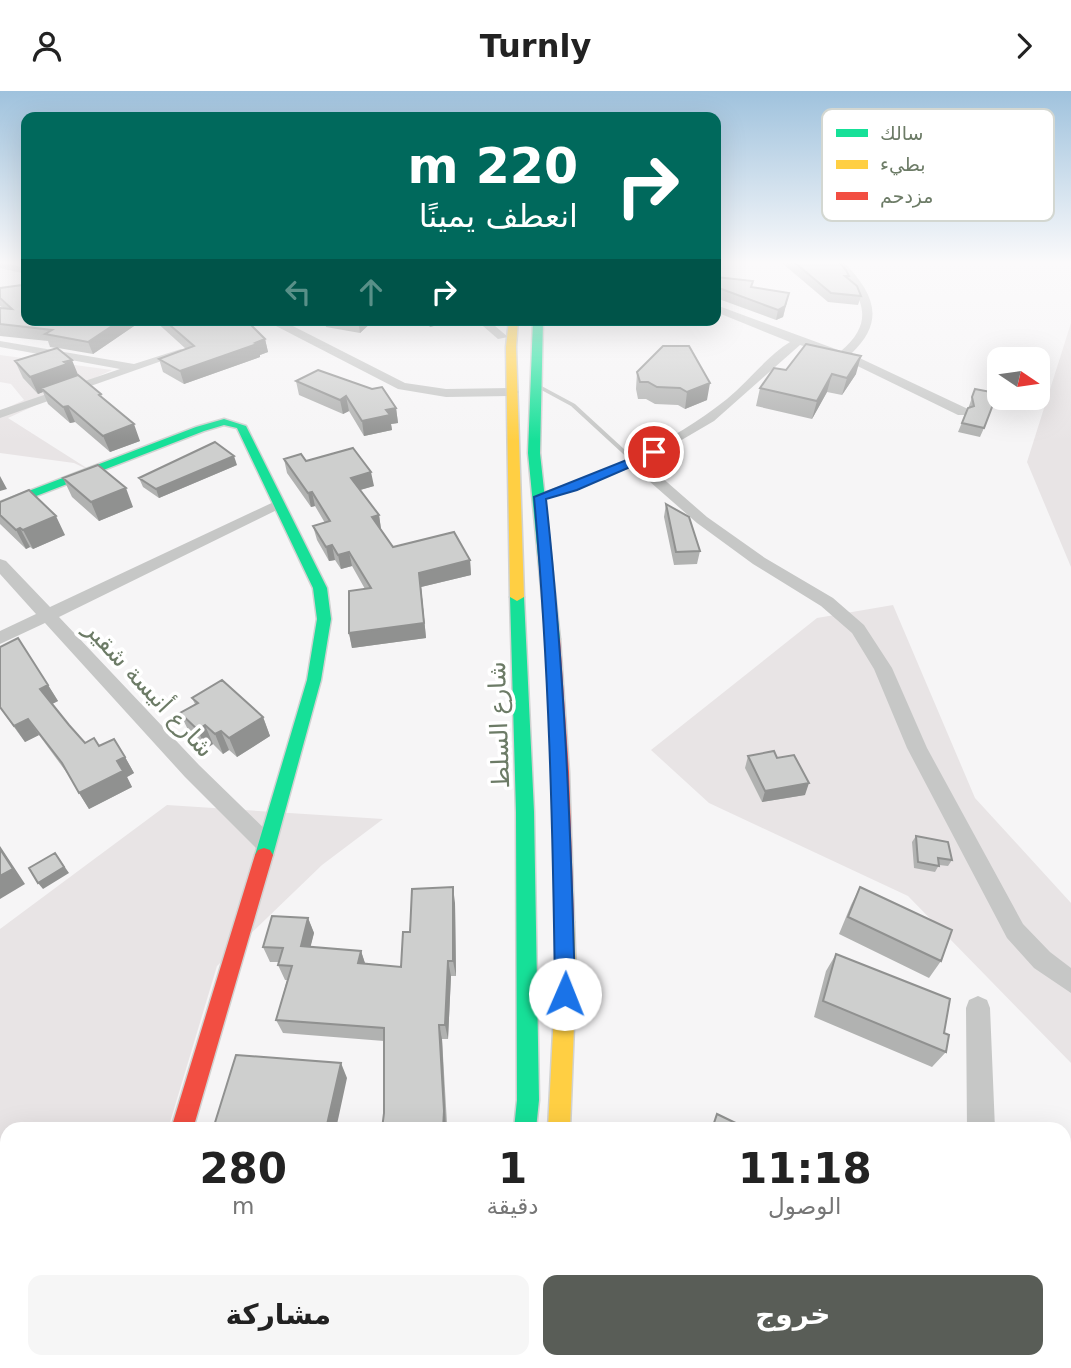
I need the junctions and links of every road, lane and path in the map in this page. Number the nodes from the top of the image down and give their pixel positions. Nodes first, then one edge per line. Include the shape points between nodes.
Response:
1 (750, 322) edge
2 (863, 322) edge
3 (285, 326) edge
4 (514, 326) edge
5 (538, 326) edge
6 (548, 326) edge
7 (502, 328) edge
8 (799, 341) junction
9 (0, 344) edge
10 (538, 350) junction
11 (181, 352) edge
12 (843, 355) junction
13 (132, 368) junction
14 (536, 385) junction
15 (513, 387) junction
16 (963, 412) edge
17 (0, 414) edge
18 (635, 462) junction
19 (540, 497) junction
20 (278, 504) junction
21 (0, 506) edge
22 (0, 564) edge
23 (46, 616) junction
24 (0, 638) edge
25 (265, 843) junction
26 (1071, 982) edge
27 (978, 1007) dead end
28 (184, 1122) edge
29 (526, 1122) edge
30 (559, 1122) edge
31 (981, 1122) edge

1 - 8 street
2 - 12 street via 860,339
3 - 15 street via 402,386 446,393
4 - 15 main road, شارع السلط
5 - 10 main road
6 - 10 main road
7 - 15 main road via 503,372
8 - 12 street
8 - 18 street via 715,414
9 - 13 street
10 - 14 main road
11 - 13 street
12 - 16 street
13 - 17 street
14 - 18 lane via 573,405
14 - 19 main road via 534,453
15 - 29 main road, شارع السلط via 525,812
18 - 19 street
18 - 26 street via 702,520 827,602 858,629 883,668 917,748 1015,931
19 - 30 main road via 561,772 566,974
20 - 21 main road via 241,426 224,422
20 - 23 street
20 - 25 main road via 320,588 324,619 314,680
22 - 23 street, شارع أنيسة شقير
23 - 24 street
23 - 25 street, شارع أنيسة شقير
25 - 28 main road
27 - 31 street

